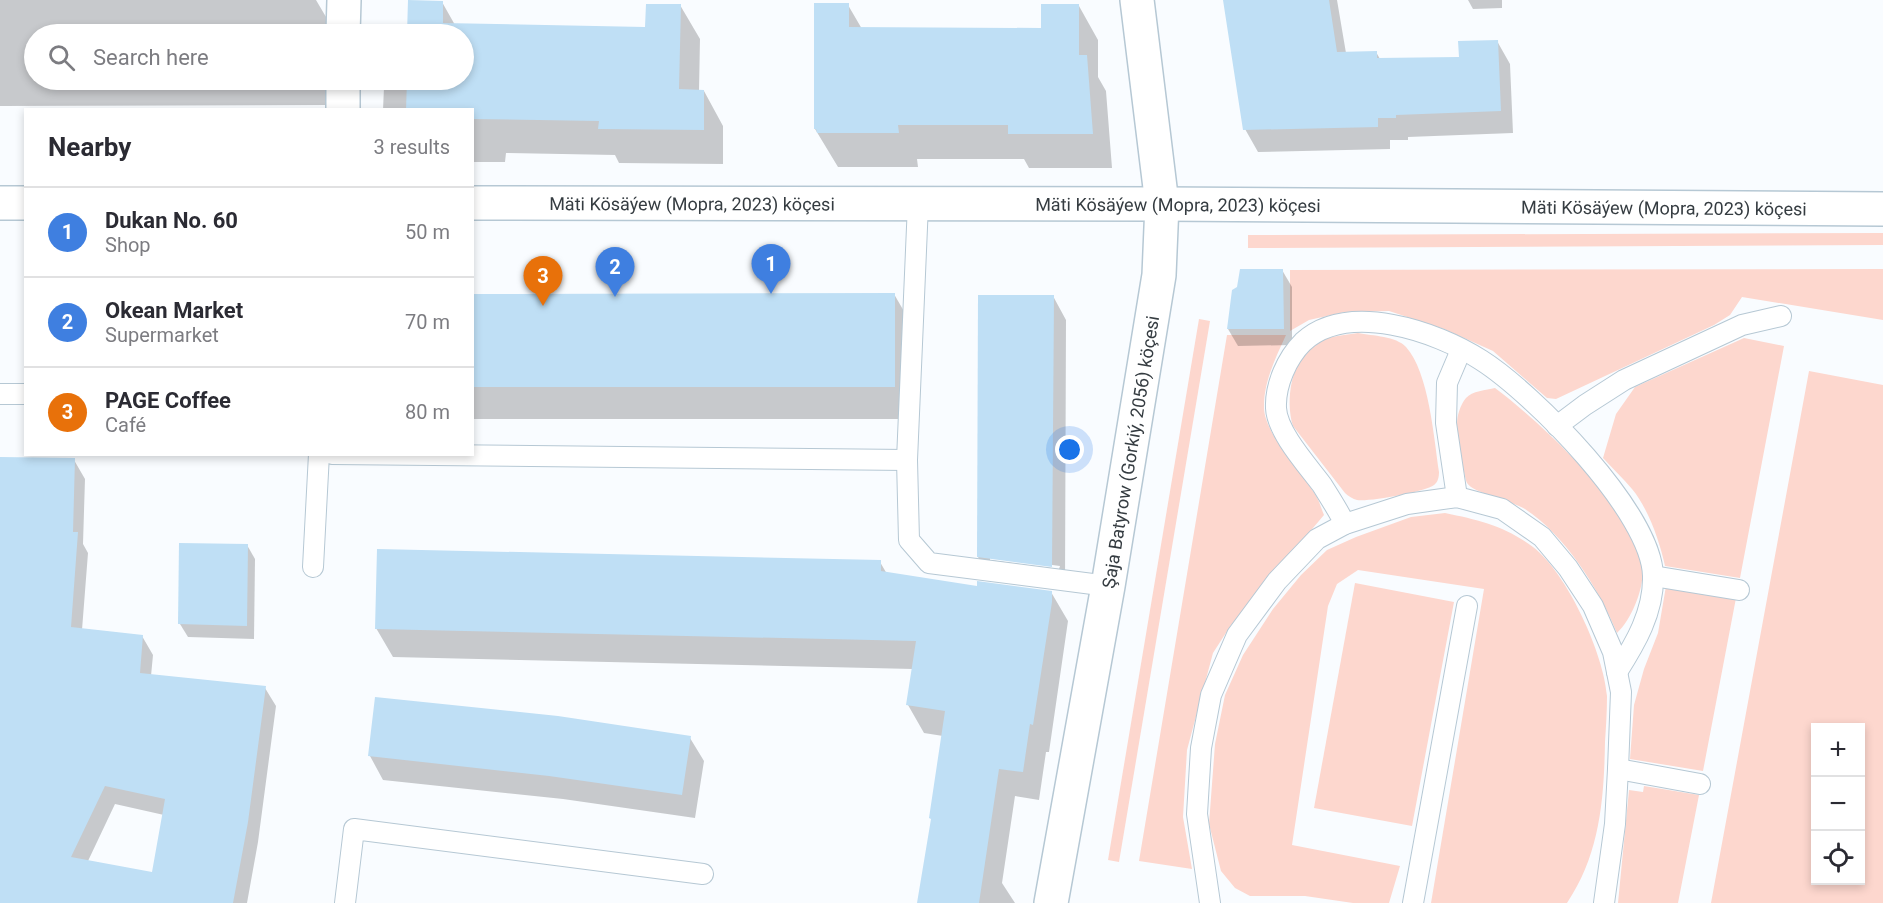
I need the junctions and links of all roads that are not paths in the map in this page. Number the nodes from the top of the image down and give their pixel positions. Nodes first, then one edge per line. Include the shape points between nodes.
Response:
1 (344, 0) edge
2 (1137, 0) edge
3 (344, 24) edge
4 (343, 90) edge
5 (343, 108) edge
6 (0, 203) edge
7 (24, 203) edge
8 (474, 203) edge
9 (918, 204) junction
10 (1162, 204) junction
11 (1883, 209) edge
12 (1781, 316) dead end
13 (1461, 350) junction
14 (0, 394) edge
15 (24, 394) edge
16 (1557, 426) junction
17 (474, 455) edge
18 (319, 456) edge
19 (907, 460) junction
20 (1457, 497) junction
21 (1345, 524) junction
22 (313, 567) dead end
23 (1653, 576) junction
24 (1108, 585) junction
25 (1739, 590) dead end
26 (1467, 606) dead end
27 (1617, 672) junction
28 (1618, 769) junction
29 (1700, 784) dead end
30 (703, 874) dead end
31 (345, 903) edge
32 (1051, 903) edge
33 (1210, 903) edge
34 (1413, 903) edge
35 (1604, 903) edge

1 - 3 street
2 - 10 street, Şaja Batyrow (Gorkiý, 2056) köçesi
4 - 5 street
6 - 7 street
8 - 9 street, Mäti Kösäýew (Mopra, 2023) köçesi
9 - 10 street, Mäti Kösäýew (Mopra, 2023) köçesi
9 - 19 lane
10 - 11 street, Mäti Kösäýew (Mopra, 2023) köçesi
10 - 24 street, Şaja Batyrow (Gorkiý, 2056) köçesi via 1159,275
12 - 16 lane via 1742,325 1624,380
13 - 16 lane via 1500,374
13 - 20 lane via 1447,383 1446,423
13 - 21 lane via 1441,339 1394,324 1354,321 1310,336 1293,351 1281,377 1275,406 1278,419
14 - 15 lane
16 - 23 lane via 1609,483 1633,520 1649,554
17 - 19 lane
18 - 22 lane
19 - 24 lane via 909,540 929,563
20 - 21 lane via 1407,504
20 - 27 lane via 1502,509 1542,537 1593,606 1613,652
21 - 33 lane via 1317,539 1277,581 1237,635 1211,695 1201,748 1197,814
23 - 25 lane
23 - 27 lane via 1649,608 1636,643
24 - 32 street, Şaja Batyrow (Gorkiý, 2056) köçesi
26 - 34 lane
27 - 28 lane via 1621,692
28 - 29 lane
28 - 35 lane
30 - 31 lane via 354,830

